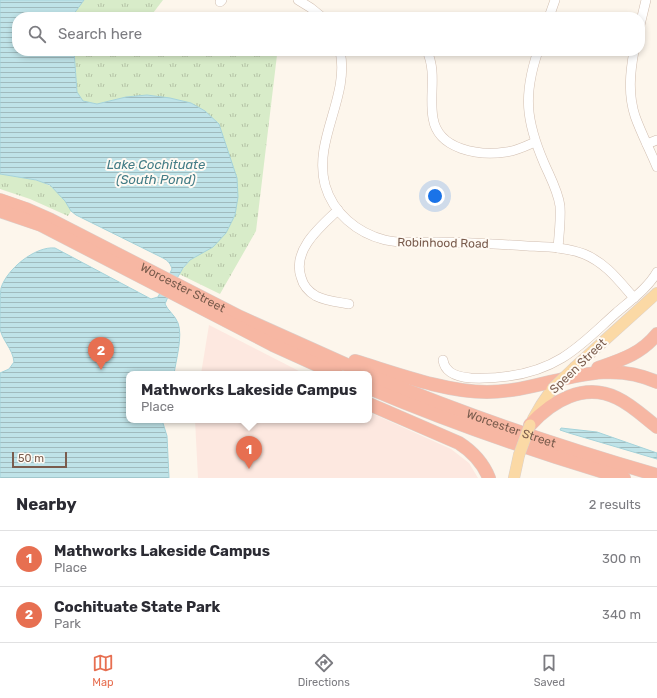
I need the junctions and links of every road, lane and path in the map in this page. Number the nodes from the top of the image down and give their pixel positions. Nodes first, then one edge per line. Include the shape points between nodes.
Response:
1 (298, 0) edge
2 (555, 0) edge
3 (646, 0) edge
4 (316, 12) edge
5 (551, 12) edge
6 (643, 12) edge
7 (341, 56) edge
8 (429, 56) edge
9 (536, 56) edge
10 (632, 56) edge
11 (657, 140) edge
12 (535, 142) junction
13 (647, 144) junction
14 (657, 167) edge
15 (0, 200) edge
16 (338, 210) junction
17 (0, 211) edge
18 (558, 248) junction
19 (657, 272) edge
20 (159, 281) junction
21 (175, 290) junction
22 (657, 293) edge
23 (634, 298) junction
24 (349, 304) dead end
25 (247, 331) junction
26 (657, 334) edge
27 (294, 342) junction
28 (443, 360) dead end
29 (578, 370) junction
30 (310, 371) edge
31 (331, 371) edge
32 (361, 371) edge
33 (372, 376) edge
34 (657, 382) edge
35 (372, 389) edge
36 (372, 405) edge
37 (530, 425) junction
38 (657, 427) edge
39 (657, 475) edge
40 (489, 478) edge
41 (514, 478) edge
42 (624, 478) edge

1 - 4 street
2 - 5 street
3 - 6 street
7 - 16 street, Robinhood Road via 340,83 323,162 326,186
8 - 12 street via 433,73 432,116 442,136 461,149 480,153 508,152
9 - 12 street via 528,89 529,116
10 - 13 street via 631,101
11 - 13 street
12 - 18 street via 558,197
13 - 14 street
15 - 20 highway, Worcester Street via 51,220
16 - 18 street, Robinhood Road via 351,224 366,233 392,242
16 - 24 street via 306,244 300,258 299,272 305,286 315,295
17 - 20 highway, Worcester Street via 41,225
18 - 23 street, Robinhood Road via 581,253 600,262
19 - 23 street
20 - 21 highway, Worcester Street
21 - 25 highway, Worcester Street
21 - 27 highway, Worcester Street
22 - 29 main road, Speen Street
23 - 28 street via 575,349 539,369 502,377 466,377 448,370
25 - 30 highway
25 - 31 highway, Worcester Street
26 - 29 highway via 644,348 630,356
27 - 29 highway via 410,378 475,392 516,390
27 - 32 highway, Worcester Street
29 - 34 highway via 634,374
29 - 37 main road, Speen Street, bridge via 552,389
33 - 39 highway, Worcester Street via 516,431
35 - 42 highway, Worcester Street via 494,436
36 - 40 highway via 459,443 476,457
37 - 38 highway via 560,400 575,394 593,392 621,400
37 - 41 main road, Speen Street, bridge

